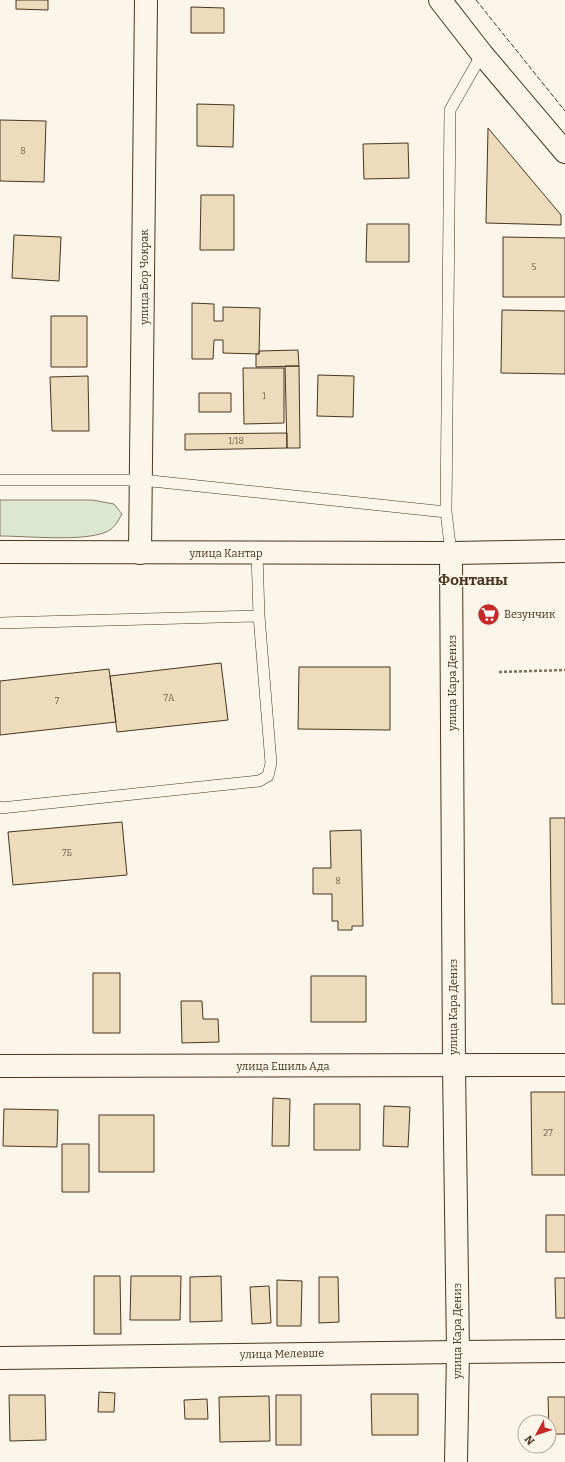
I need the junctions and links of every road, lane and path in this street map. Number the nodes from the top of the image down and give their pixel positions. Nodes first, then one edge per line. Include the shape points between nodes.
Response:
1 (146, 0) edge
2 (440, 0) edge
3 (482, 54) junction
4 (565, 152) edge
5 (0, 480) edge
6 (142, 480) junction
7 (446, 512) junction
8 (565, 550) edge
9 (0, 552) edge
10 (140, 553) junction
11 (257, 553) junction
12 (452, 553) junction
13 (259, 616) junction
14 (0, 623) edge
15 (565, 670) edge
16 (499, 672) dead end
17 (0, 807) edge
18 (565, 1065) edge
19 (0, 1066) edge
20 (454, 1066) junction
21 (565, 1351) edge
22 (458, 1352) junction
23 (0, 1358) edge
24 (456, 1462) edge

1 - 6 street, улица Бор Чокрак
2 - 3 street
3 - 4 street
3 - 7 lane via 450,110
5 - 6 lane
6 - 7 lane
6 - 10 street, улица Бор Чокрак
7 - 12 lane
8 - 12 street, улица Кантар
9 - 10 street, улица Кантар
10 - 11 street, улица Кантар
11 - 12 street, улица Кантар
11 - 13 lane
12 - 20 street, улица Кара Дениз
13 - 14 lane
13 - 17 lane via 272,763 268,776 259,781
15 - 16 path
18 - 20 street, улица Ешиль Ада
19 - 20 street, улица Ешиль Ада
20 - 22 street, улица Кара Дениз
21 - 22 street, улица Мелевше
22 - 23 street, улица Мелевше
22 - 24 street, улица Кара Дениз

